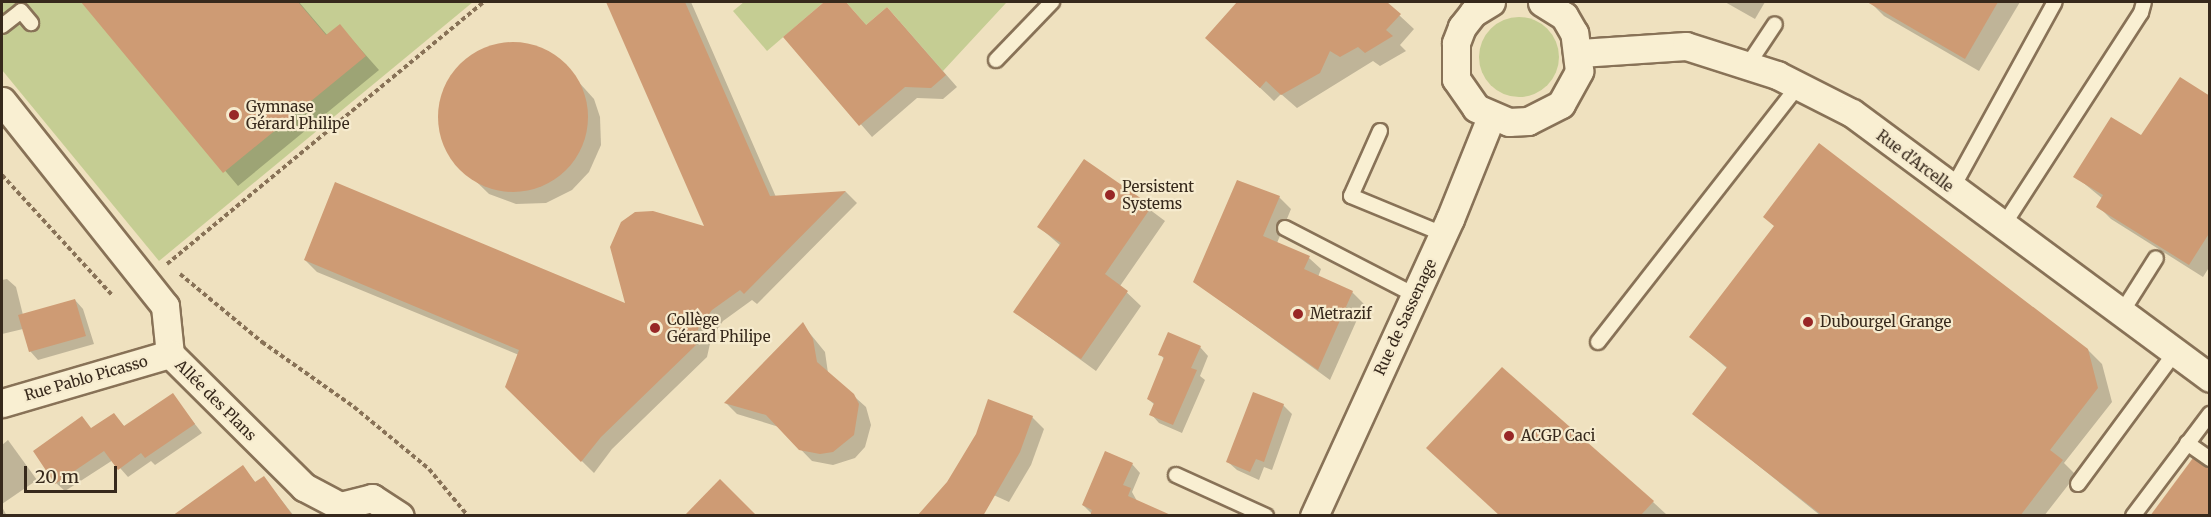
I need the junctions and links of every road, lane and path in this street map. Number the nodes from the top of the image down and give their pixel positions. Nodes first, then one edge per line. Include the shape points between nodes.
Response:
1 (484, 2) edge
2 (1052, 2) edge
3 (1542, 2) edge
4 (2055, 2) edge
5 (2144, 2) edge
6 (1478, 5) edge
7 (31, 23) dead end
8 (1775, 24) dead end
9 (2, 26) edge
10 (1580, 53) junction
11 (996, 60) dead end
12 (1747, 66) junction
13 (1798, 86) junction
14 (2, 101) edge
15 (1491, 117) junction
16 (1380, 131) dead end
17 (2, 176) edge
18 (1952, 189) junction
19 (2003, 226) junction
20 (1286, 228) dead end
21 (1443, 234) junction
22 (2156, 258) dead end
23 (112, 295) dead end
24 (1415, 295) junction
25 (2120, 315) junction
26 (1598, 342) dead end
27 (170, 354) junction
28 (2174, 354) junction
29 (2210, 378) edge
30 (2, 403) edge
31 (2210, 414) edge
32 (2187, 443) junction
33 (2210, 459) edge
34 (1176, 475) dead end
35 (2078, 484) dead end
36 (335, 511) edge
37 (400, 516) edge
38 (468, 516) edge
39 (1266, 516) edge
40 (1314, 516) edge
41 (2133, 516) edge

1 - 38 path via 167,264 429,469
2 - 11 lane
3 - 10 street via 1564,16 1575,33
4 - 18 lane
5 - 19 lane via 2141,13
6 - 15 street via 1456,44 1456,79 1476,108
7 - 9 lane via 21,11
8 - 12 lane
10 - 12 street, Rue d'Arcelle via 1686,46
10 - 15 street via 1579,71 1561,104 1528,121
12 - 13 street, Rue d'Arcelle
13 - 18 street, Rue d'Arcelle via 1852,113
13 - 26 lane
14 - 27 street, Allée des Plans via 165,306
15 - 21 street, Rue de Sassenage
16 - 21 lane via 1351,196
17 - 23 path
18 - 19 street, Rue d'Arcelle
19 - 25 street, Rue d'Arcelle
20 - 24 lane
21 - 24 street, Rue de Sassenage
22 - 25 lane
24 - 40 street, Rue de Sassenage
25 - 28 street, Rue d'Arcelle
27 - 30 street, Rue Pablo Picasso
27 - 36 street, Allée des Plans via 304,487
28 - 29 street, Rue d'Arcelle
28 - 35 lane
31 - 32 lane
32 - 33 lane
32 - 41 lane
34 - 39 lane
36 - 37 street, Allée des Plans via 372,498

